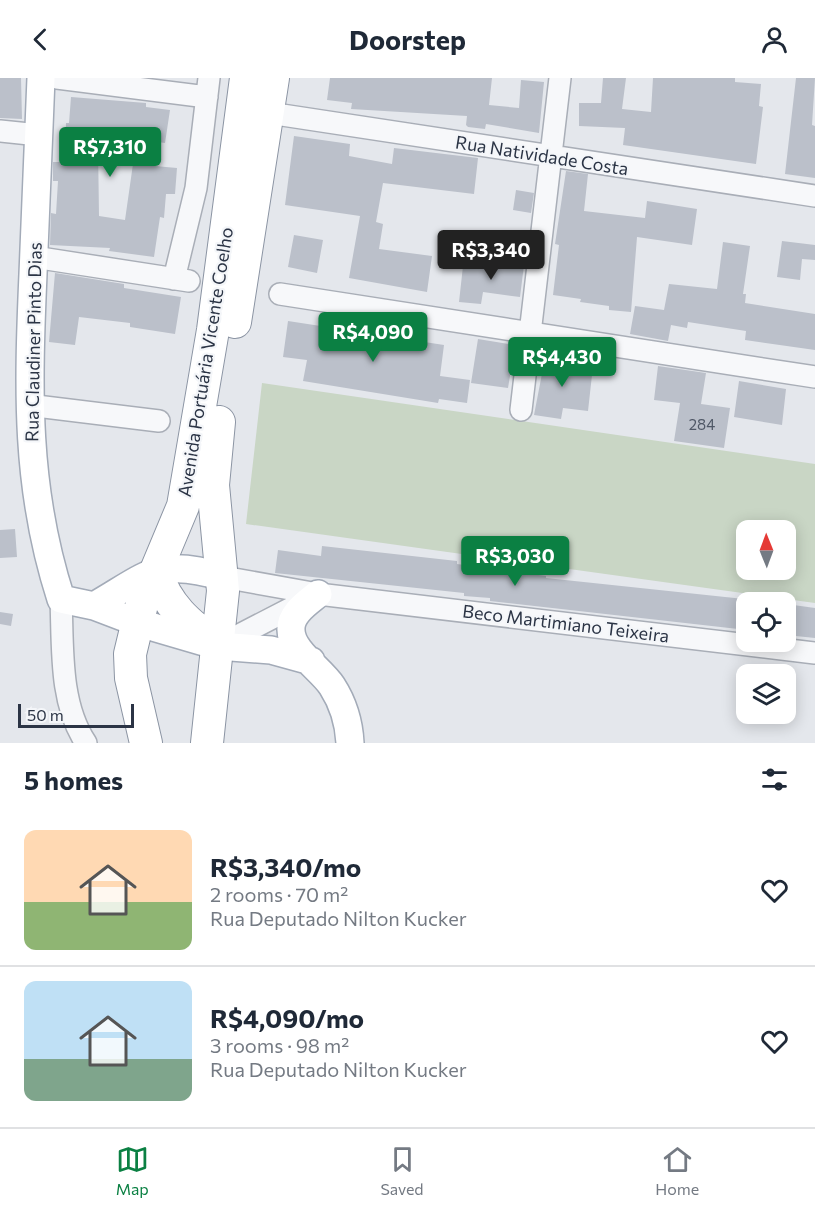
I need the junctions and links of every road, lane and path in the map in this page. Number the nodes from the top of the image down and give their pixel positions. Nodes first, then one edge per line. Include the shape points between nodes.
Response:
1 (41, 78) edge
2 (57, 78) edge
3 (246, 78) edge
4 (273, 78) edge
5 (560, 78) edge
6 (208, 87) edge
7 (269, 113) junction
8 (0, 131) edge
9 (39, 135) junction
10 (553, 157) junction
11 (815, 196) edge
12 (34, 257) junction
13 (280, 294) dead end
14 (531, 333) junction
15 (815, 377) edge
16 (28, 405) junction
17 (521, 410) dead end
18 (159, 421) dead end
19 (156, 571) junction
20 (223, 577) junction
21 (318, 594) junction
22 (61, 599) junction
23 (94, 606) junction
24 (136, 622) junction
25 (218, 646) junction
26 (815, 653) edge
27 (311, 661) junction
28 (86, 743) edge
29 (146, 743) edge
30 (207, 743) edge
31 (350, 743) edge

1 - 9 main road, Rua Claudiner Pinto Dias
2 - 6 street
3 - 19 highway, Avenida Portuária Vicente Coelho via 196,438 183,506
4 - 7 highway, Avenida Portuária Vicente Coelho
5 - 10 street
6 - 12 street via 181,280
7 - 10 street, Rua Natividade Costa
7 - 20 highway, Avenida Portuária Vicente Coelho via 214,449 213,504
8 - 9 street
9 - 12 main road, Rua Claudiner Pinto Dias
10 - 11 street, Rua Natividade Costa
10 - 14 street
12 - 16 main road, Rua Claudiner Pinto Dias
13 - 14 street
14 - 15 street
14 - 17 street
16 - 18 street
16 - 22 main road, Rua Claudiner Pinto Dias via 38,509
19 - 20 main road via 182,567
19 - 23 main road
19 - 24 highway, Avenida Portuária Vicente Coelho
19 - 25 highway via 171,606
20 - 21 street, Beco Martimiano Teixeira
20 - 25 highway, Avenida Portuária Vicente Coelho
21 - 25 street
21 - 26 street, Beco Martimiano Teixeira
21 - 27 main road via 300,609 290,628 297,646
22 - 23 main road
22 - 28 street, Rua Claudiner Pinto Dias via 67,689
23 - 24 main road
24 - 25 main road
24 - 29 highway, Avenida Portuária Vicente Coelho via 130,654 131,678
25 - 27 main road via 271,650
25 - 30 highway, Avenida Portuária Vicente Coelho
27 - 31 main road via 335,692 345,715

